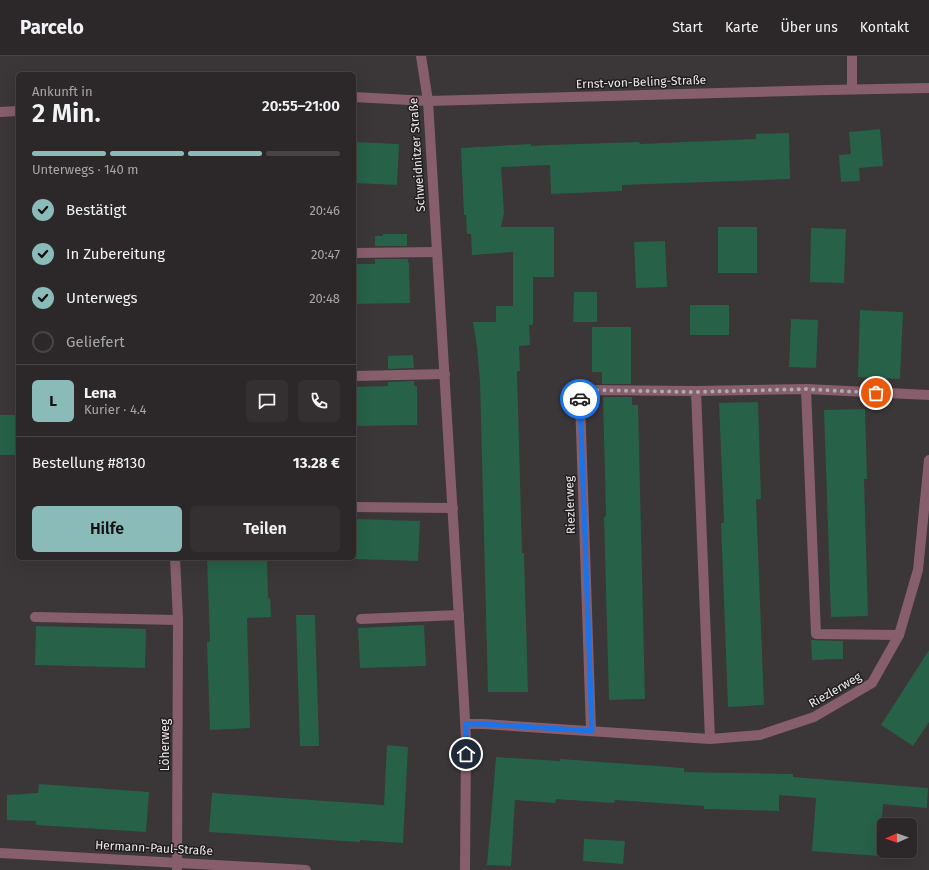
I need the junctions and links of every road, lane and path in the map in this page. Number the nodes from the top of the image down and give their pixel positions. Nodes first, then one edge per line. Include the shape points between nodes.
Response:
1 (421, 56) edge
2 (852, 56) edge
3 (929, 88) edge
4 (852, 89) junction
5 (356, 97) edge
6 (428, 102) junction
7 (16, 110) edge
8 (0, 112) edge
9 (437, 252) junction
10 (356, 254) edge
11 (444, 374) junction
12 (356, 376) edge
13 (806, 389) junction
14 (696, 392) junction
15 (929, 395) edge
16 (929, 460) edge
17 (356, 507) edge
18 (453, 508) junction
19 (175, 560) edge
20 (460, 615) junction
21 (35, 617) dead end
22 (361, 619) dead end
23 (178, 620) junction
24 (899, 635) junction
25 (466, 724) junction
26 (592, 731) junction
27 (710, 739) junction
28 (0, 853) edge
29 (177, 866) edge
30 (306, 870) edge
31 (465, 870) edge

1 - 6 street, Schweidnitzer Straße
2 - 4 street
3 - 4 street, Ernst-von-Beling-Straße
4 - 6 street, Ernst-von-Beling-Straße
5 - 6 street, Ernst-von-Beling-Straße
6 - 9 street, Schweidnitzer Straße
7 - 8 street
9 - 10 street
9 - 11 street, Schweidnitzer Straße
11 - 12 street
11 - 18 street, Schweidnitzer Straße
13 - 14 street, Riezlerweg
13 - 15 street, Riezlerweg
13 - 24 street via 816,634
14 - 26 street, Riezlerweg via 587,390 580,400
14 - 27 street
16 - 24 street, Riezlerweg via 918,570
17 - 18 street
18 - 20 street, Schweidnitzer Straße
19 - 23 street, Löherweg
20 - 22 street
20 - 25 street, Schweidnitzer Straße
21 - 23 street
23 - 29 street, Löherweg
24 - 27 street, Riezlerweg via 872,683 814,717 760,736
25 - 26 street, Riezlerweg
25 - 31 street, Schweidnitzer Straße
26 - 27 street, Riezlerweg
28 - 29 street, Hermann-Paul-Straße
29 - 30 street, Hermann-Paul-Straße

